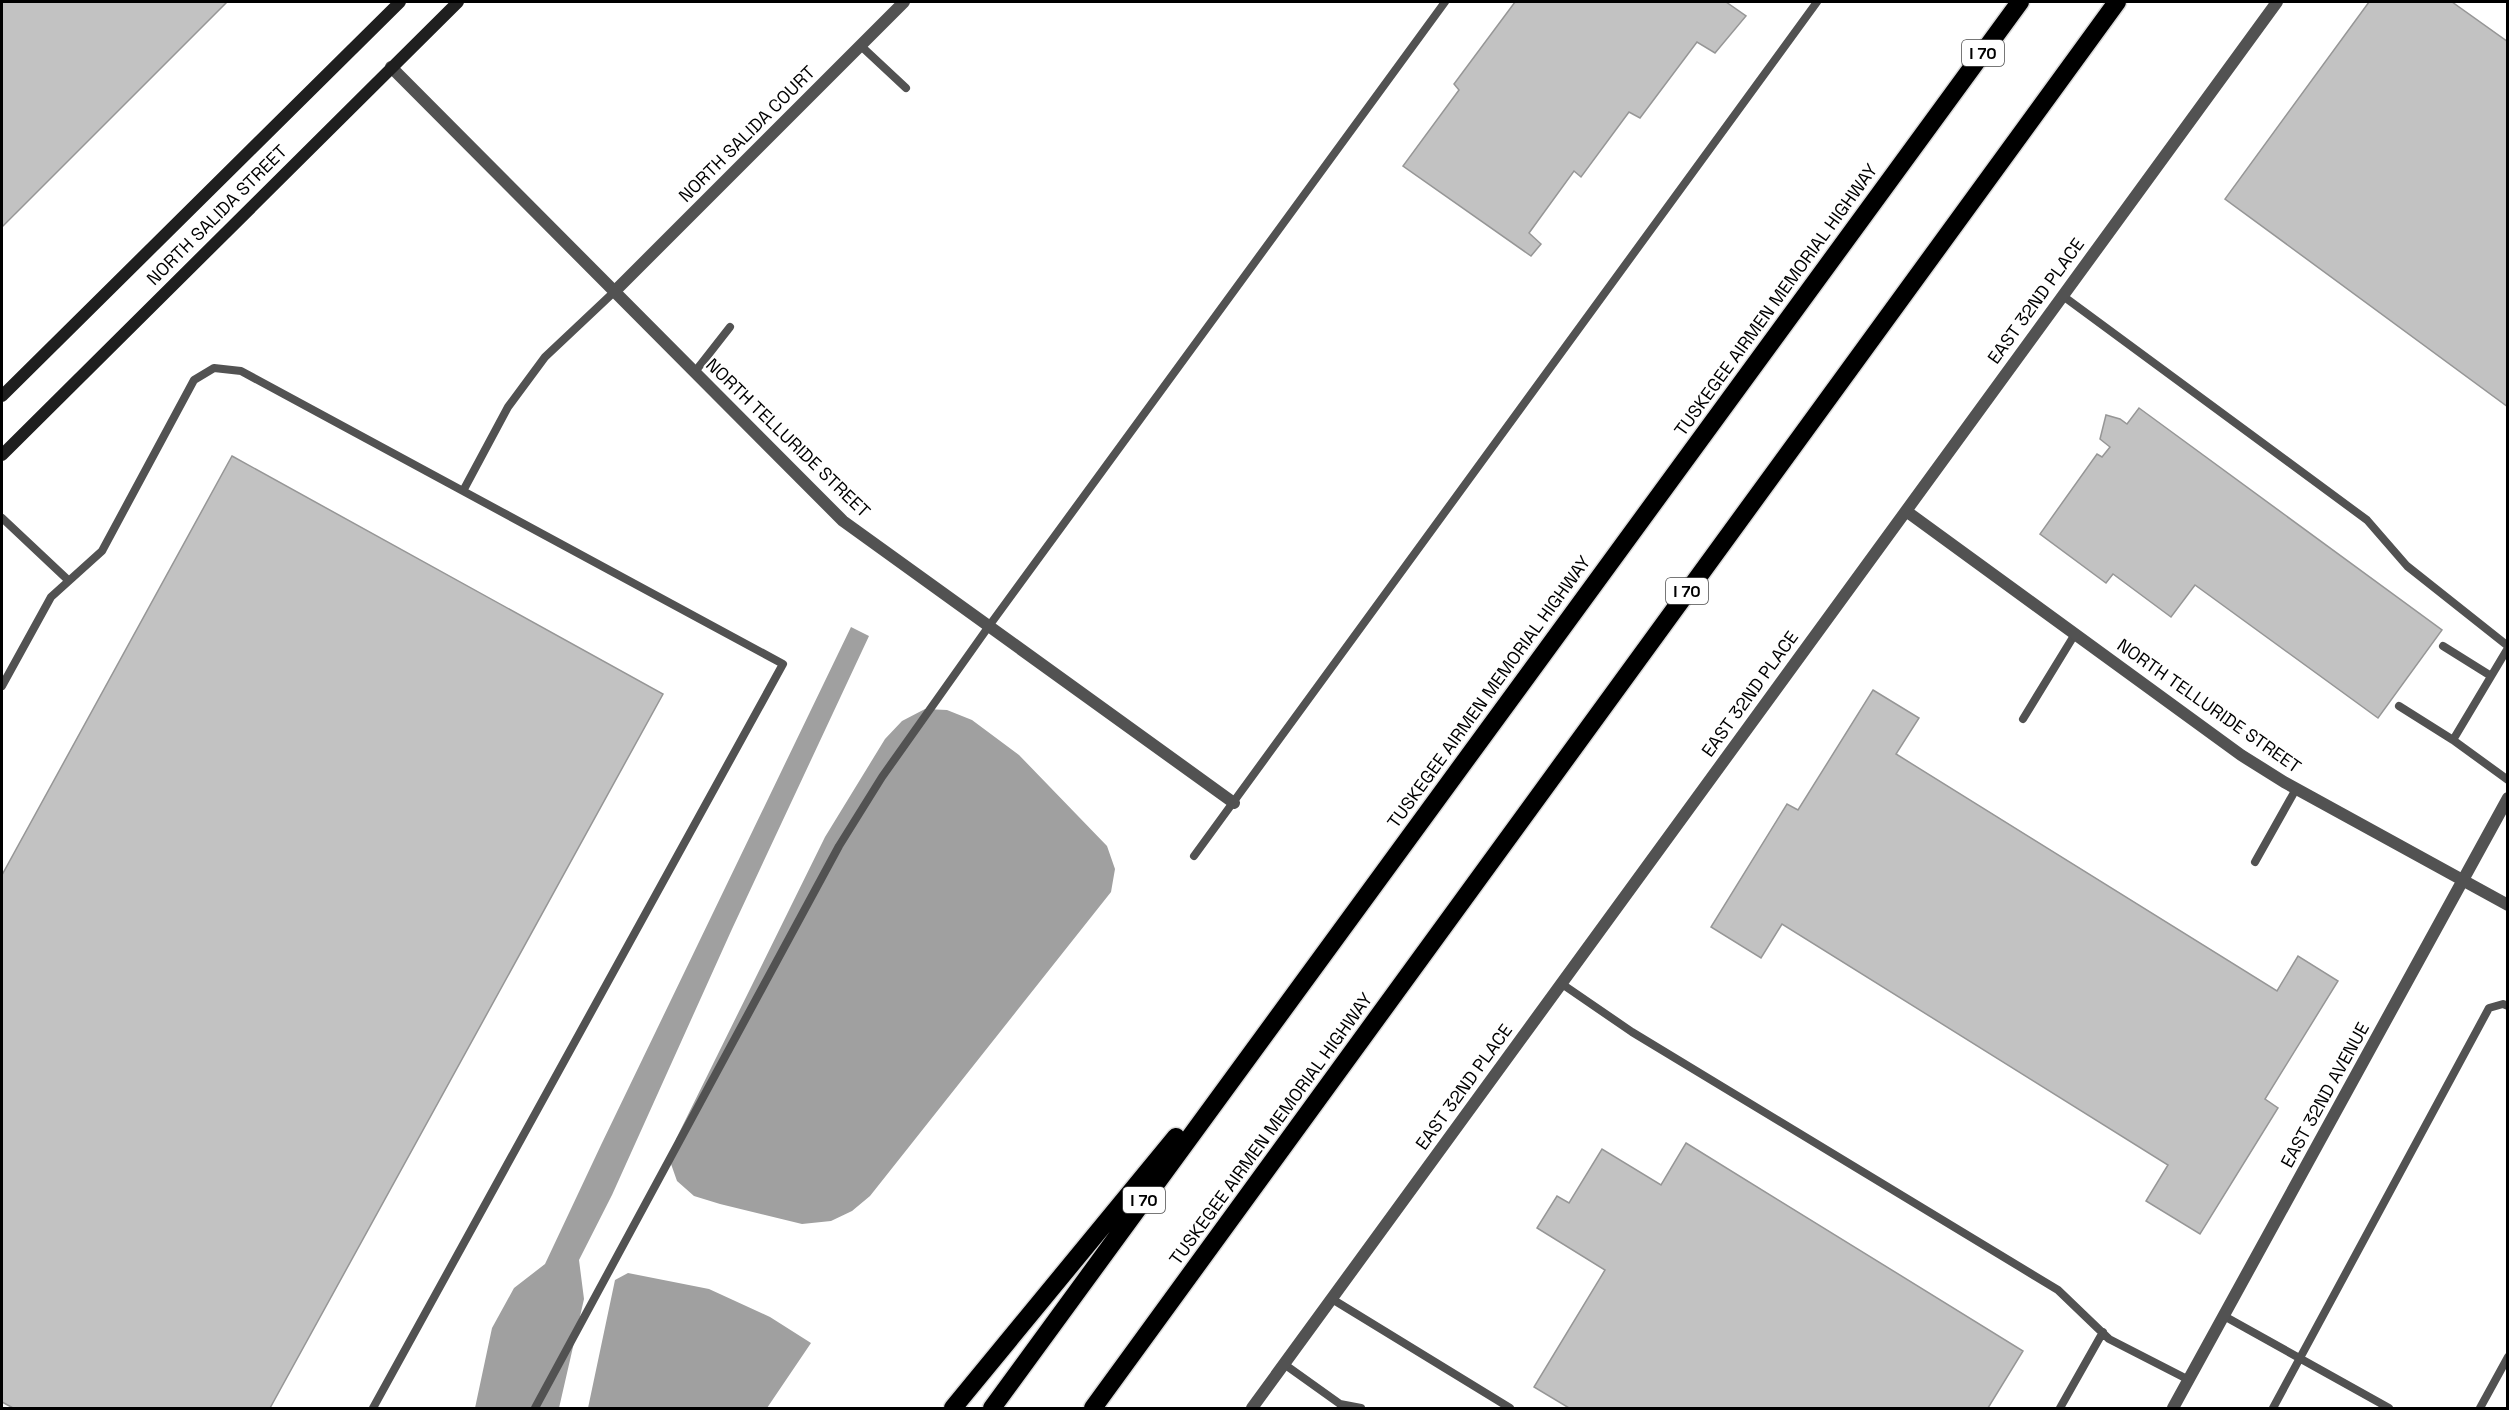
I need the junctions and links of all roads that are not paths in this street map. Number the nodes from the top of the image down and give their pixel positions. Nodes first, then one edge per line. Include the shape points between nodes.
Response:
1 (400, 2) edge
2 (458, 2) edge
3 (904, 2) edge
4 (1445, 2) edge
5 (1817, 2) edge
6 (2020, 2) edge
7 (2117, 2) edge
8 (2277, 2) edge
9 (861, 46) junction
10 (391, 67) junction
11 (906, 88) dead end
12 (614, 292) junction
13 (2063, 296) junction
14 (730, 327) dead end
15 (694, 373) junction
16 (2, 396) edge
17 (2, 455) edge
18 (463, 492) junction
19 (1906, 511) junction
20 (2, 518) edge
21 (68, 580) junction
22 (989, 626) junction
23 (2075, 634) junction
24 (2443, 646) dead end
25 (2508, 647) edge
26 (2491, 676) junction
27 (2, 686) edge
28 (2399, 706) dead end
29 (2023, 719) dead end
30 (2453, 740) junction
31 (2508, 780) edge
32 (2296, 789) junction
33 (2508, 798) edge
34 (1234, 803) junction
35 (1194, 856) dead end
36 (2254, 862) dead end
37 (2463, 880) junction
38 (2508, 904) edge
39 (1562, 984) junction
40 (1295, 992) junction
41 (2508, 1006) edge
42 (1259, 1182) junction
43 (1332, 1299) junction
44 (2224, 1316) junction
45 (2103, 1332) junction
46 (2508, 1357) edge
47 (2301, 1359) junction
48 (1284, 1364) junction
49 (2189, 1380) junction
50 (373, 1408) edge
51 (535, 1408) edge
52 (952, 1408) edge
53 (992, 1408) edge
54 (1093, 1408) edge
55 (1104, 1408) edge
56 (1252, 1408) edge
57 (1361, 1408) edge
58 (1510, 1408) edge
59 (2060, 1408) edge
60 (2173, 1408) edge
61 (2273, 1408) edge
62 (2389, 1408) edge
63 (2480, 1408) edge

1 - 16 street, NORTH SALIDA STREET
2 - 10 street, NORTH SALIDA STREET
3 - 9 street, NORTH SALIDA COURT
4 - 22 lane
5 - 34 lane
6 - 40 highway, TUSKEGEE AIRMEN MEMORIAL HIGHWAY / I 70
7 - 42 highway, TUSKEGEE AIRMEN MEMORIAL HIGHWAY / I 70
8 - 13 street, EAST 32ND PLACE
9 - 11 lane
9 - 12 street, NORTH SALIDA COURT
10 - 12 street, NORTH TELLURIDE STREET
10 - 17 street, NORTH SALIDA STREET
12 - 15 street, NORTH TELLURIDE STREET
12 - 18 lane via 545,357 508,407
13 - 19 street, EAST 32ND PLACE
13 - 25 lane via 2367,520 2407,566
14 - 15 lane
15 - 22 street, NORTH TELLURIDE STREET via 843,521
18 - 21 lane via 241,371 214,368 194,380 102,551
18 - 50 lane via 783,664
19 - 23 street, NORTH TELLURIDE STREET
19 - 39 street, EAST 32ND PLACE
20 - 21 lane
21 - 27 lane via 51,597
22 - 34 street, NORTH TELLURIDE STREET
22 - 51 lane via 882,777 839,846
23 - 29 lane
23 - 32 street, NORTH TELLURIDE STREET via 2241,755
24 - 26 lane
25 - 26 lane
26 - 30 lane
28 - 30 lane
30 - 31 lane
32 - 36 lane
32 - 37 street, NORTH TELLURIDE STREET
33 - 37 street, EAST 32ND AVENUE
34 - 35 lane
37 - 38 street, NORTH TELLURIDE STREET
37 - 44 street, EAST 32ND AVENUE
39 - 43 street, EAST 32ND PLACE
39 - 45 lane via 1632,1032 2058,1290
40 - 52 highway
40 - 53 highway, TUSKEGEE AIRMEN MEMORIAL HIGHWAY / I 70
41 - 47 lane via 2489,1008
42 - 54 highway, TUSKEGEE AIRMEN MEMORIAL HIGHWAY / I 70
42 - 55 highway
43 - 48 street, EAST 32ND PLACE
43 - 58 lane
44 - 47 lane
44 - 49 street, EAST 32ND AVENUE
45 - 49 lane via 2109,1339
45 - 59 lane
46 - 63 lane
47 - 61 lane
47 - 62 lane
48 - 56 street, EAST 32ND PLACE
48 - 57 lane via 1340,1404
49 - 60 street, EAST 32ND AVENUE

